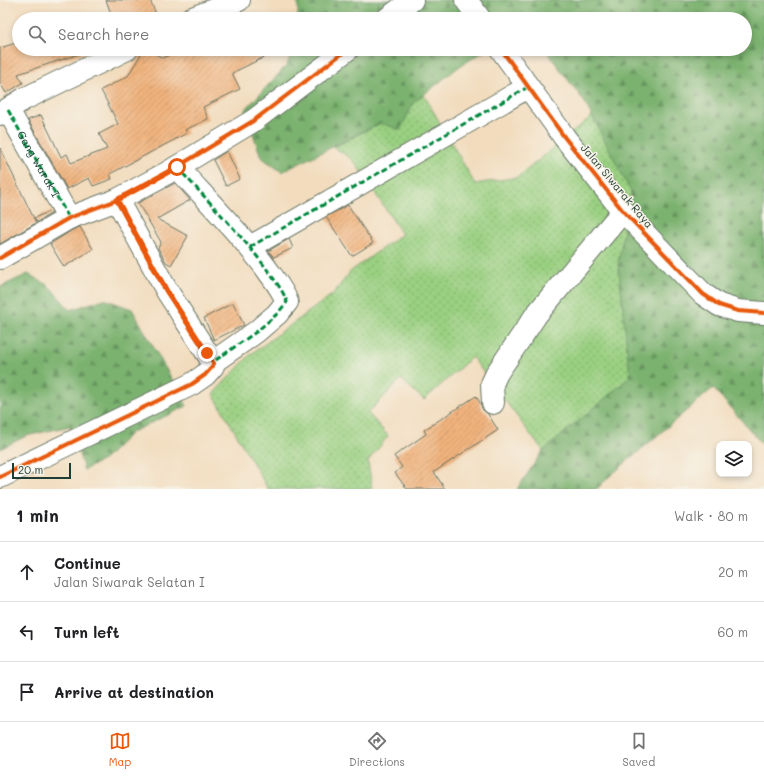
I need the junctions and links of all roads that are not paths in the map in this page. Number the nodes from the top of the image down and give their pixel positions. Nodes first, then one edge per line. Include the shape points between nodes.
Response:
1 (238, 0) edge
2 (412, 0) edge
3 (466, 0) edge
4 (208, 12) edge
5 (396, 12) edge
6 (475, 12) edge
7 (113, 56) edge
8 (339, 56) edge
9 (506, 56) edge
10 (528, 86) junction
11 (4, 112) edge
12 (177, 167) junction
13 (117, 200) junction
14 (623, 211) junction
15 (69, 218) junction
16 (250, 247) junction
17 (0, 258) edge
18 (764, 313) edge
19 (212, 362) junction
20 (493, 403) dead end
21 (0, 477) edge

1 - 4 street
2 - 5 street
3 - 6 street
7 - 11 street via 24,99
8 - 12 street via 252,121
9 - 10 street, Jalan Siwarak Raya
10 - 14 street, Jalan Siwarak Raya via 565,138
10 - 16 street
11 - 15 street, Gang Warak I
12 - 13 street
12 - 16 street
13 - 15 street
13 - 19 street via 167,292
14 - 18 street, Jalan Siwarak Raya via 703,294 719,305 738,311
14 - 20 street via 536,315 497,373 492,384
15 - 17 street
16 - 19 street via 287,302 256,332
19 - 21 street via 213,366 205,375 192,384

